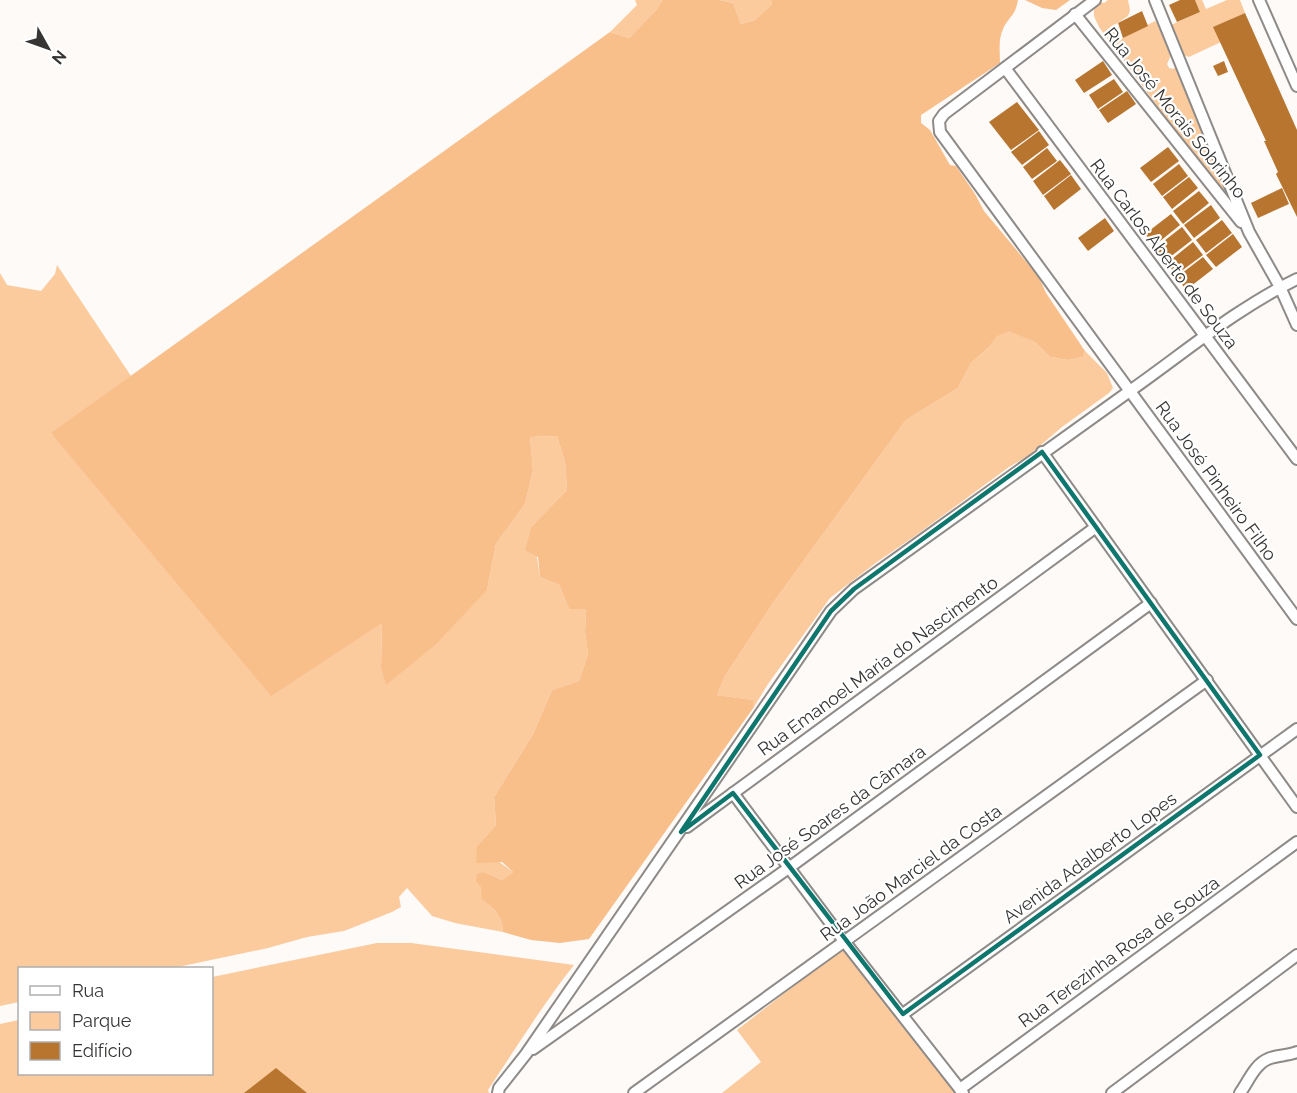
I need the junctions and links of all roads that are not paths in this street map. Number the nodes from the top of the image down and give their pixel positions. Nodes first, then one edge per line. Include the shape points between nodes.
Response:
1 (1095, 0) edge
2 (1155, 0) edge
3 (1259, 0) edge
4 (1076, 14) junction
5 (1005, 68) junction
6 (1297, 86) edge
7 (1249, 232) junction
8 (1297, 279) edge
9 (1280, 287) junction
10 (1297, 325) edge
11 (1204, 335) junction
12 (1130, 391) junction
13 (1042, 452) junction
14 (1297, 459) edge
15 (1096, 527) junction
16 (1151, 603) junction
17 (1297, 619) edge
18 (1206, 681) junction
19 (1297, 729) edge
20 (1260, 755) junction
21 (733, 793) junction
22 (1297, 807) edge
23 (681, 832) junction
24 (1297, 842) edge
25 (790, 867) junction
26 (844, 941) junction
27 (1297, 955) edge
28 (903, 1014) junction
29 (1297, 1052) edge
30 (526, 1054) junction
31 (961, 1091) edge
32 (498, 1093) edge
33 (634, 1093) edge
34 (1112, 1093) edge
35 (1240, 1093) edge

1 - 4 street, Rua José Pinheiro Filho
2 - 7 street
3 - 6 street
4 - 5 street, Rua José Pinheiro Filho
4 - 7 street, Rua José Morais Sobrinho
5 - 11 street, Rua Carlos Aberto de Souza
5 - 12 street, Rua José Pinheiro Filho via 944,114 939,121 940,132
7 - 9 street
8 - 9 street
9 - 10 street
9 - 11 street
11 - 12 street
11 - 14 street, Rua Carlos Aberto de Souza
12 - 13 street
12 - 17 street, Rua José Pinheiro Filho
13 - 15 street
13 - 23 street via 854,589 831,611
15 - 16 street
15 - 21 street, Rua Emanoel Maria do Nascimento
16 - 18 street
16 - 25 street, Rua José Soares da Câmara
18 - 20 street
18 - 26 street, Rua João Marciel da Costa
19 - 20 street, Avenida Adalberto Lopes
20 - 22 street
20 - 28 street, Avenida Adalberto Lopes
21 - 23 street, Rua Emanoel Maria do Nascimento
21 - 25 street
23 - 30 street
24 - 31 street, Rua Terezinha Rosa de Souza
25 - 26 street
25 - 30 street, Rua José Soares da Câmara
26 - 28 street
26 - 33 street, Rua João Marciel da Costa
27 - 34 street
28 - 31 street
29 - 35 street via 1269,1058 1258,1065
30 - 32 street

